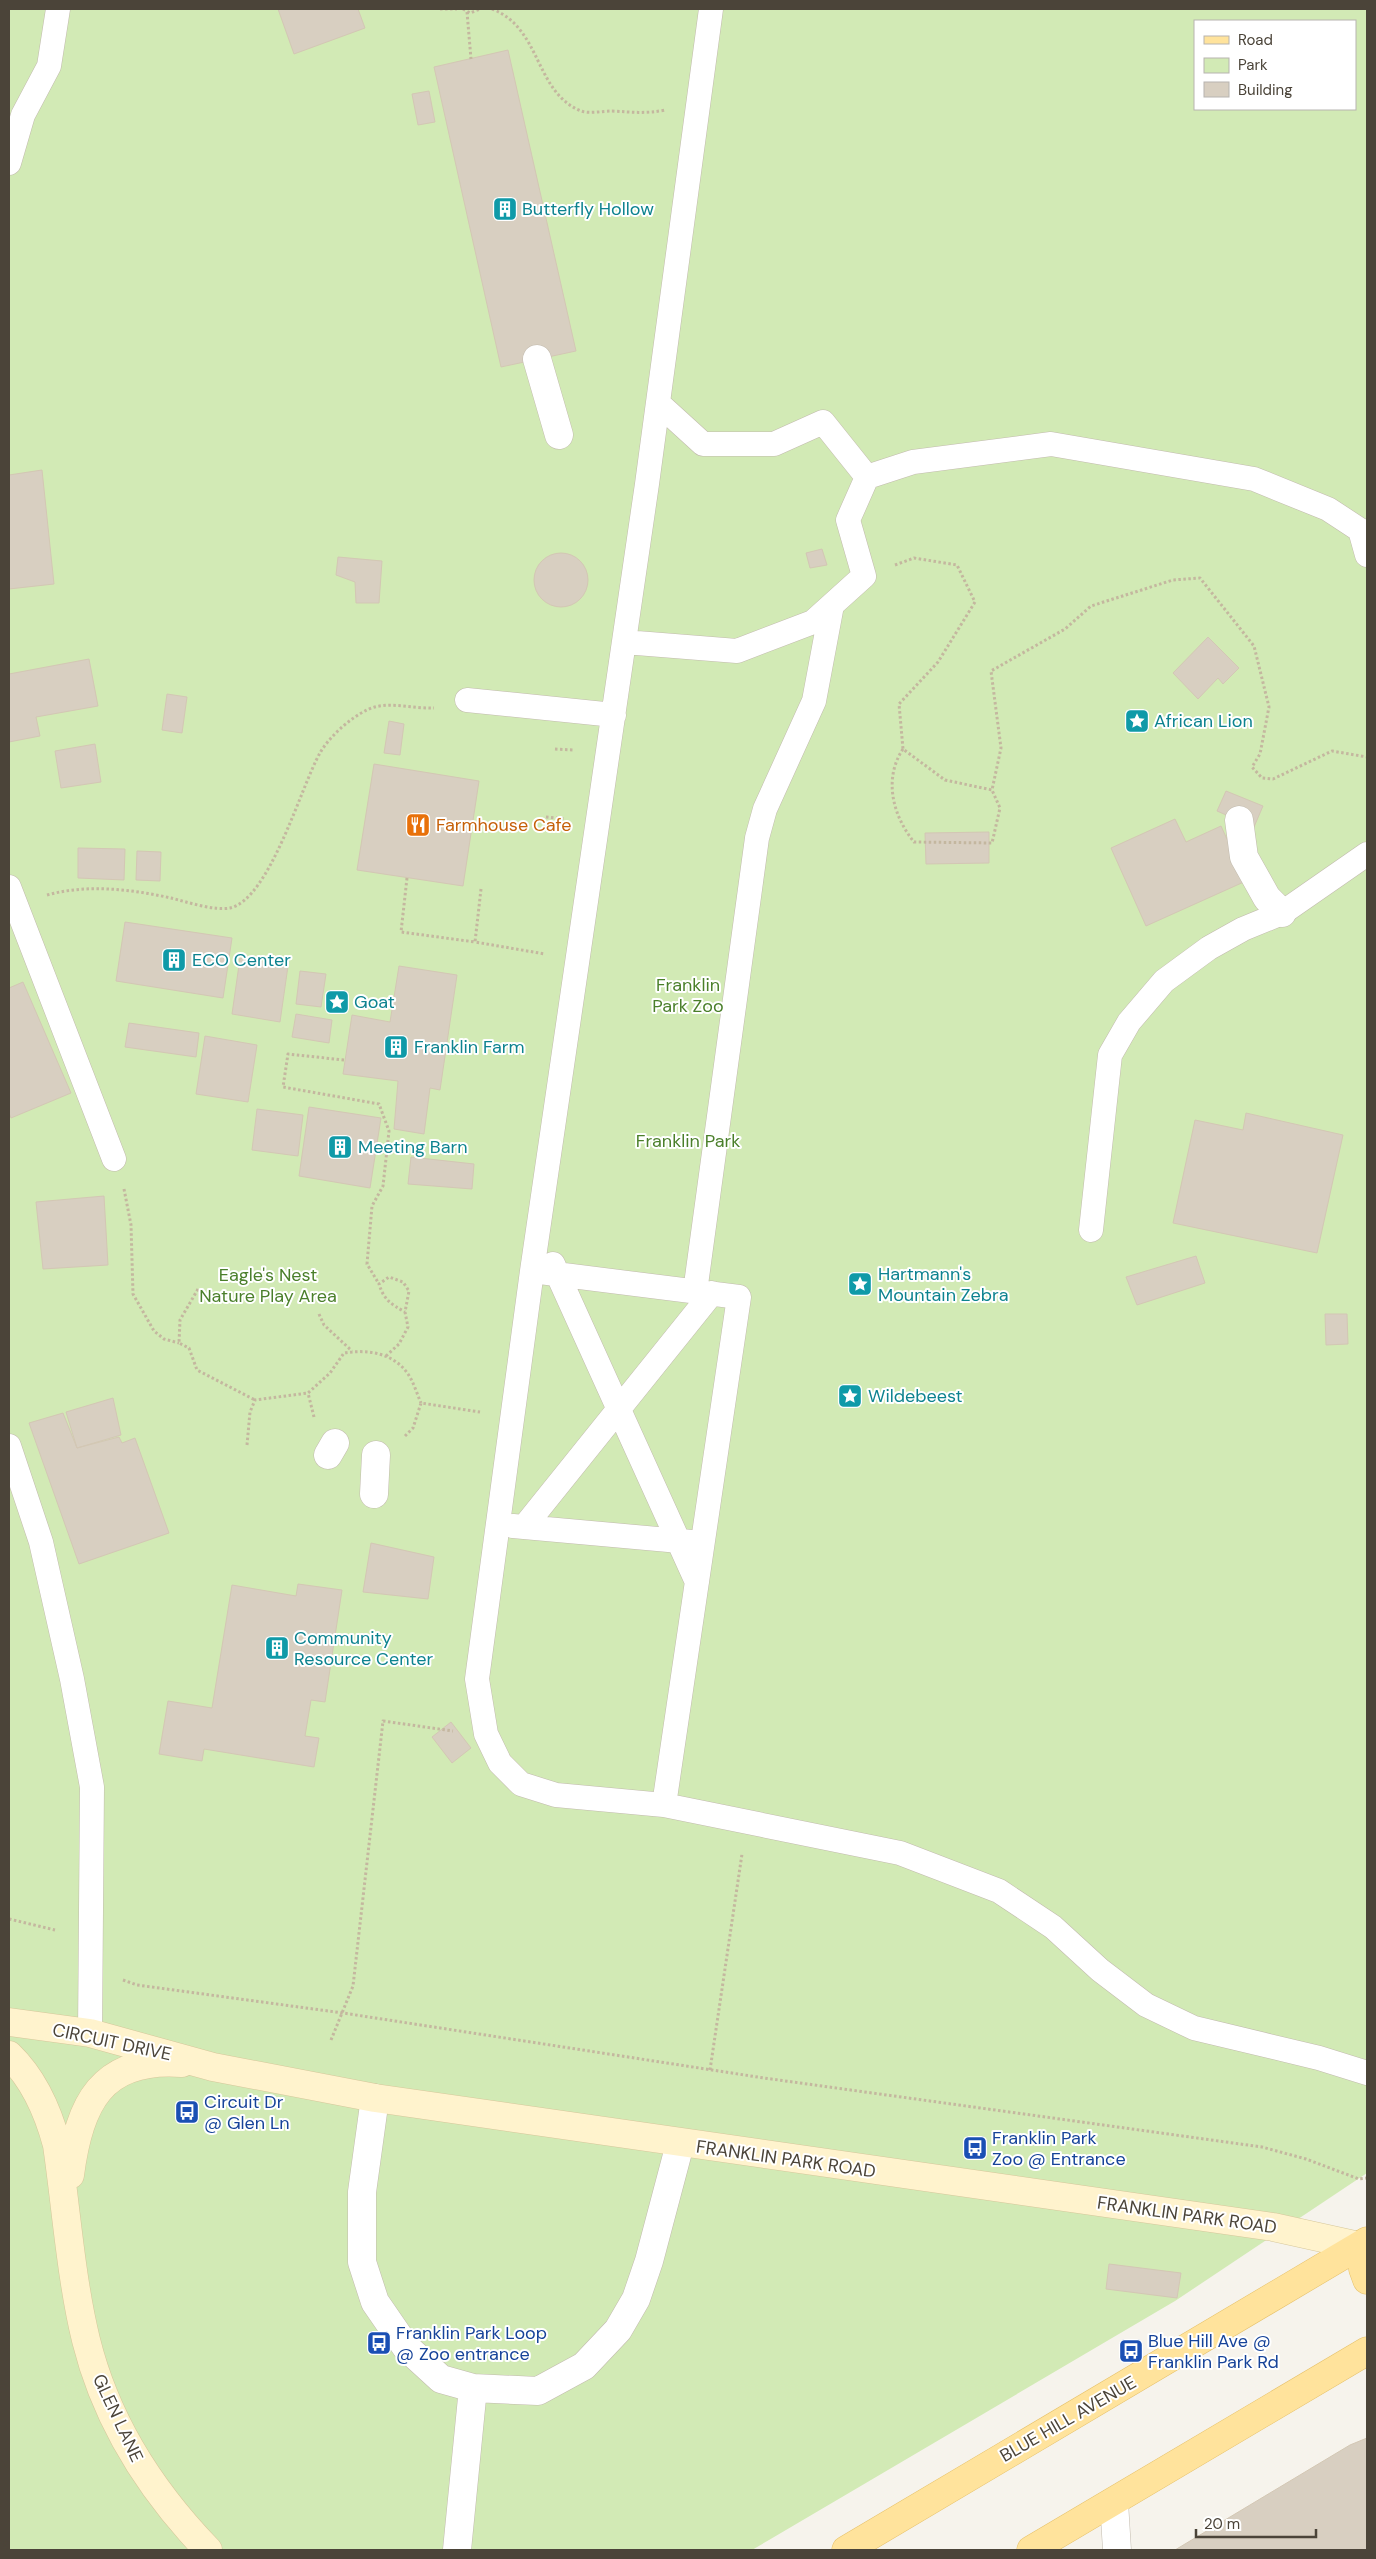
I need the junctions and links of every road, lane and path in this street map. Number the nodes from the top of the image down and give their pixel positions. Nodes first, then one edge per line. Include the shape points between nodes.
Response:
1 (58, 9) edge
2 (440, 9) edge
3 (457, 9) edge
4 (463, 9) edge
5 (480, 9) edge
6 (492, 9) edge
7 (711, 9) edge
8 (467, 12) junction
9 (471, 59) dead end
10 (698, 110) junction
11 (9, 163) edge
12 (537, 359) dead end
13 (658, 403) junction
14 (559, 435) dead end
15 (867, 477) junction
16 (1364, 531) edge
17 (1367, 555) edge
18 (864, 576) junction
19 (832, 605) junction
20 (624, 642) junction
21 (466, 700) joint
22 (614, 715) junction
23 (903, 749) junction
24 (1367, 758) edge
25 (992, 790) junction
26 (1239, 820) dead end
27 (1367, 854) edge
28 (407, 878) dead end
29 (481, 889) dead end
30 (11, 892) edge
31 (1282, 913) junction
32 (475, 942) junction
33 (578, 959) junction
34 (344, 1060) dead end
35 (114, 1159) joint
36 (1091, 1230) dead end
37 (538, 1231) junction
38 (532, 1271) junction
39 (557, 1275) junction
40 (379, 1284) junction
41 (198, 1289) dead end
42 (704, 1292) junction
43 (405, 1312) junction
44 (319, 1314) dead end
45 (179, 1343) junction
46 (352, 1352) junction
47 (386, 1356) junction
48 (308, 1393) junction
49 (255, 1400) junction
50 (421, 1404) junction
51 (619, 1409) junction
52 (513, 1412) junction
53 (247, 1445) dead end
54 (9, 1446) edge
55 (332, 1449) dead end
56 (376, 1455) joint
57 (374, 1494) dead end
58 (497, 1525) junction
59 (524, 1527) junction
60 (679, 1541) junction
61 (702, 1544) junction
62 (697, 1582) junction
63 (486, 1734) junction
64 (664, 1804) junction
65 (745, 1822) junction
66 (9, 1919) edge
67 (55, 1930) dead end
68 (122, 1980) dead end
69 (343, 2013) junction
70 (9, 2022) edge
71 (90, 2033) junction
72 (331, 2040) dead end
73 (9, 2054) edge
74 (214, 2067) junction
75 (710, 2070) junction
76 (1367, 2073) edge
77 (375, 2098) junction
78 (680, 2144) junction
79 (1367, 2178) edge
80 (66, 2205) junction
81 (1365, 2245) edge
82 (1367, 2280) edge
83 (1367, 2351) edge
84 (473, 2388) junction
85 (1114, 2502) junction
86 (208, 2550) edge
87 (457, 2550) edge
88 (846, 2550) edge
89 (1031, 2550) edge
90 (1117, 2550) edge

1 - 11 lane via 50,66 23,115
2 - 3 path
4 - 8 path
5 - 8 path
6 - 10 path via 517,24 532,45 550,83 582,111 630,114 672,109
7 - 10 lane
8 - 9 path
10 - 13 lane
12 - 14 street
13 - 15 lane via 703,444 774,444 823,422
13 - 20 lane
15 - 16 lane via 913,462 1051,444 1254,480 1328,509
15 - 18 lane via 848,520
16 - 17 lane
18 - 19 lane
18 - 23 path via 914,558 957,565 974,602 938,662 899,704
19 - 20 lane via 813,622 737,651
19 - 42 lane via 814,702 765,809 756,838
20 - 22 lane
21 - 22 lane
21 - 30 path via 439,708 388,705 368,709 342,728 321,752 277,855 247,896 231,908 200,906 125,890 62,890 37,897
22 - 33 lane
23 - 25 path via 945,780
23 - 25 path via 895,761 892,797 896,814 914,842 992,843 1000,808
24 - 25 path via 1332,751 1273,779 1262,778 1252,767 1260,754 1269,707 1254,646 1200,578 1173,580 1091,606 1065,628 991,671 1001,748
26 - 31 street via 1244,857 1267,898
27 - 31 lane
28 - 32 path via 401,932
29 - 32 path
30 - 35 lane
31 - 36 lane via 1209,948 1164,981 1130,1022 1110,1054
32 - 33 path
33 - 37 lane
34 - 40 path via 288,1054 283,1087 379,1104 382,1109 389,1131 383,1186 372,1206 367,1264
35 - 45 path via 125,1190 131,1225 133,1294 154,1331 164,1339
37 - 38 lane
37 - 39 lane
38 - 39 lane
38 - 52 lane
39 - 42 lane
39 - 51 lane
40 - 43 path via 386,1302
40 - 43 path via 389,1277 403,1282 409,1290
41 - 45 path via 180,1320
42 - 51 lane
42 - 61 lane via 739,1297
43 - 47 path via 408,1327 399,1344
44 - 46 path via 324,1325
45 - 49 path via 190,1348 197,1370
46 - 47 path via 364,1350
46 - 48 path via 344,1353 330,1374
47 - 50 path via 408,1373
48 - 49 path
48 - 55 path via 314,1419
49 - 53 path via 250,1412
50 - 52 path via 474,1412
50 - 56 path via 413,1428 399,1443
51 - 59 lane
51 - 60 lane
52 - 58 lane
54 - 71 lane via 41,1542 92,1787
56 - 57 street
58 - 59 lane
58 - 63 lane via 477,1679
59 - 60 lane
60 - 61 lane
60 - 62 lane
61 - 62 lane
62 - 64 lane
63 - 64 lane via 500,1763 521,1784 556,1794
63 - 69 path via 383,1721 353,1986
64 - 65 lane
65 - 75 path
65 - 76 lane via 900,1853 999,1891 1052,1927 1146,2005 1194,2028
66 - 67 path
68 - 69 path via 137,1985
69 - 72 path
69 - 75 path
70 - 71 main road, CIRCUIT DRIVE
71 - 74 main road, CIRCUIT DRIVE
73 - 80 main road, GLEN LANE via 27,2076 51,2121
74 - 77 main road, FRANKLIN PARK ROAD
74 - 80 main road, GLEN LANE via 153,2064 123,2073 101,2086 84,2113 76,2134
75 - 79 path via 1262,2147 1358,2179
77 - 78 main road, FRANKLIN PARK ROAD
77 - 84 street via 362,2192 364,2270 375,2302 406,2347 441,2379
78 - 81 main road, FRANKLIN PARK ROAD via 1273,2227
78 - 84 street via 639,2291 618,2330 584,2366 538,2391
80 - 86 main road, GLEN LANE via 86,2339 107,2403 137,2462 175,2514
81 - 82 main road via 1363,2270
81 - 88 main road, BLUE HILL AVENUE
83 - 85 main road
84 - 87 street
85 - 89 main road
85 - 90 street

